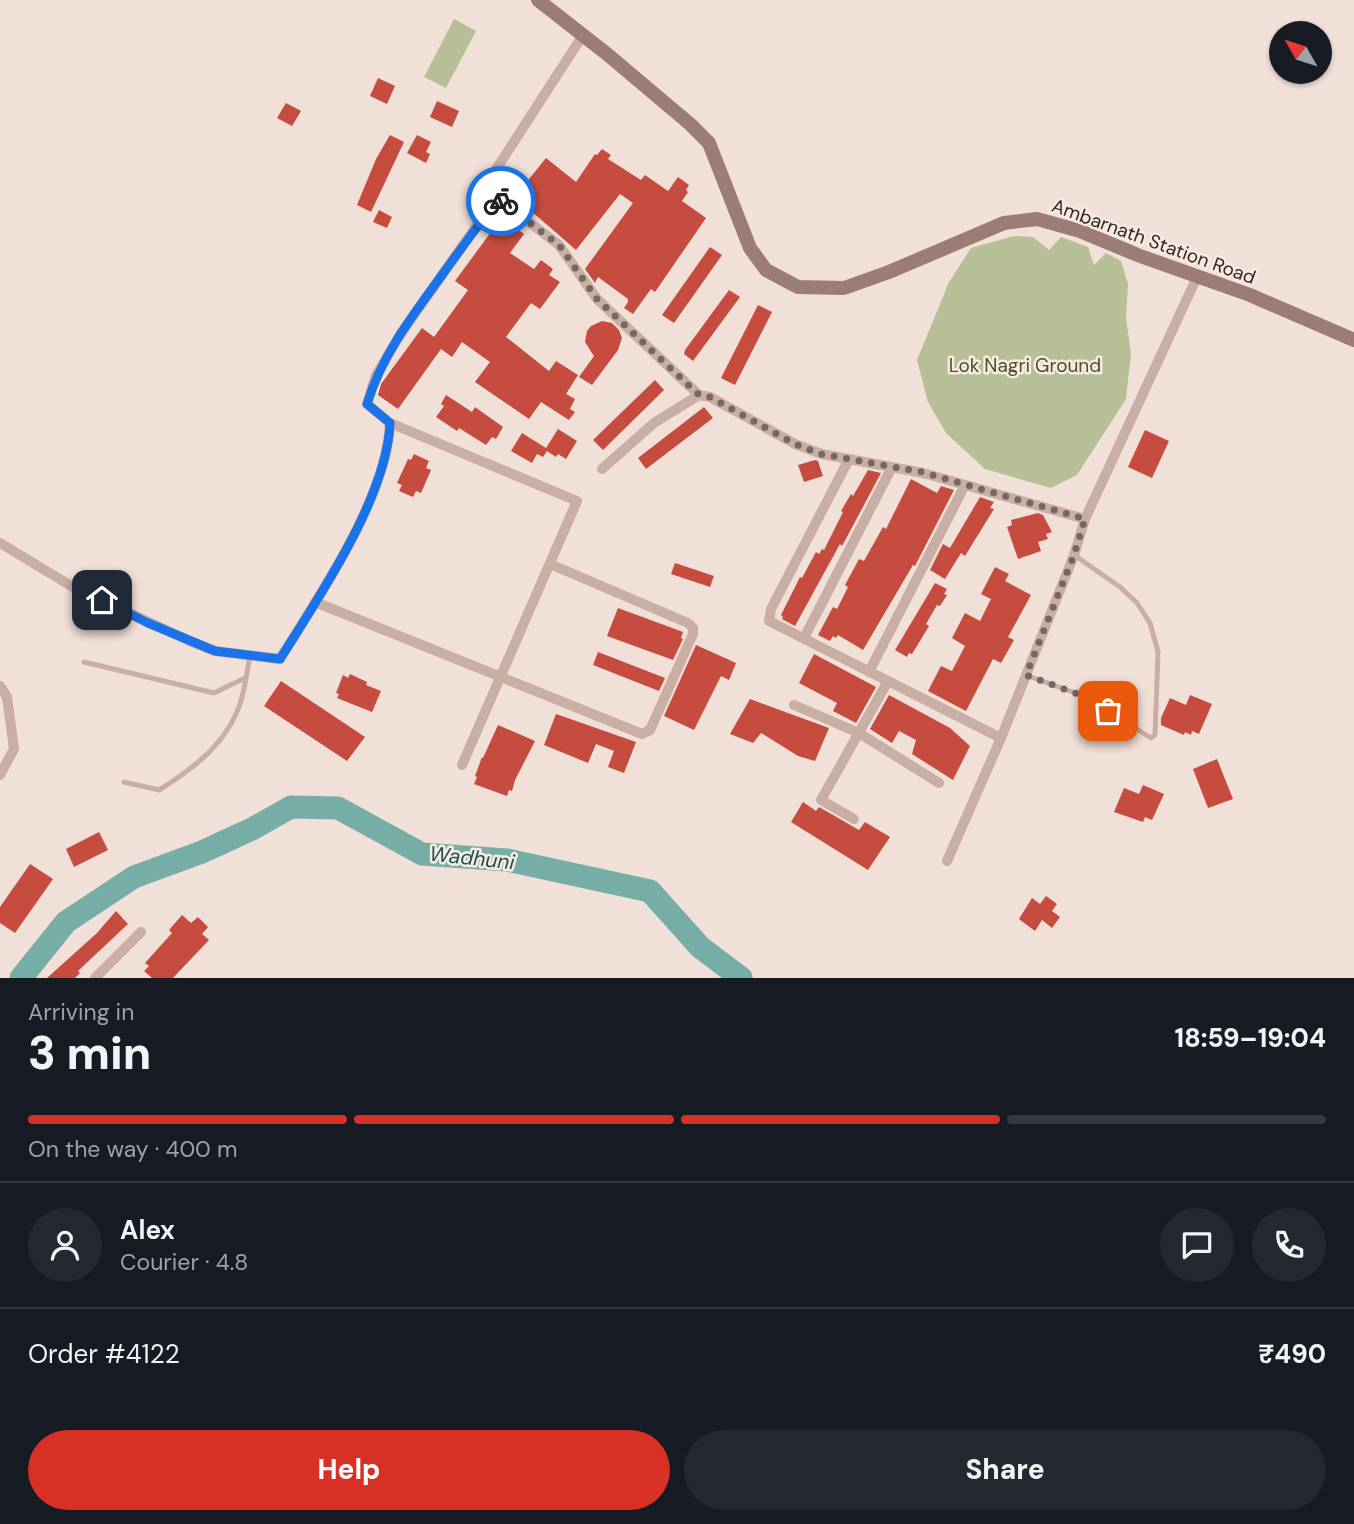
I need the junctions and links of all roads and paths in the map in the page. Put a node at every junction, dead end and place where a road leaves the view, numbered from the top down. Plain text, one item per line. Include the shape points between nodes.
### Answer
1 (538, 0) edge
2 (583, 35) junction
3 (499, 199) junction
4 (1197, 277) junction
5 (1354, 340) edge
6 (699, 395) junction
7 (390, 423) junction
8 (849, 459) junction
9 (892, 467) junction
10 (602, 469) dead end
11 (965, 485) junction
12 (1085, 519) junction
13 (0, 542) edge
14 (1074, 555) junction
15 (550, 564) junction
16 (315, 602) junction
17 (804, 638) junction
18 (250, 656) junction
19 (84, 662) dead end
20 (869, 672) junction
21 (1026, 675) junction
22 (500, 676) junction
23 (245, 678) junction
24 (888, 681) junction
25 (0, 686) edge
26 (794, 705) dead end
27 (859, 733) junction
28 (1001, 738) junction
29 (462, 765) dead end
30 (0, 775) edge
31 (124, 782) dead end
32 (939, 783) dead end
33 (854, 819) dead end
34 (947, 861) dead end
35 (141, 932) dead end
36 (95, 978) edge

1 - 2 main road, Ambarnath Station Road
2 - 3 street via 493,174
2 - 4 main road, Ambarnath Station Road via 709,142 750,248 766,270 798,287 844,288 1004,223 1037,219
3 - 6 street via 559,245 597,299
3 - 7 street via 422,303 376,375 367,404
4 - 5 main road, Ambarnath Station Road
4 - 12 street
6 - 8 street via 795,444
6 - 10 street via 654,423
7 - 15 street via 577,501
7 - 16 street via 382,473
8 - 9 street
8 - 17 street via 771,609 769,621
9 - 11 street
9 - 17 street
11 - 12 street
11 - 20 street
12 - 14 street
13 - 18 street via 73,587 148,623 215,651
14 - 21 street
14 - 21 lane via 1121,587 1150,623 1158,652 1155,735 1150,738 1086,697
15 - 22 street
15 - 22 street via 688,623 693,634 650,730 642,734
16 - 18 street via 280,659
16 - 22 street
17 - 20 street
18 - 23 lane
19 - 23 lane via 214,693
20 - 24 street
21 - 28 street
22 - 29 street
23 - 31 lane via 240,705 221,738 192,770 159,790
24 - 27 street
24 - 28 street
25 - 30 street via 7,697 14,749
26 - 27 street
27 - 32 street
27 - 33 street via 821,800
28 - 34 street
35 - 36 street

